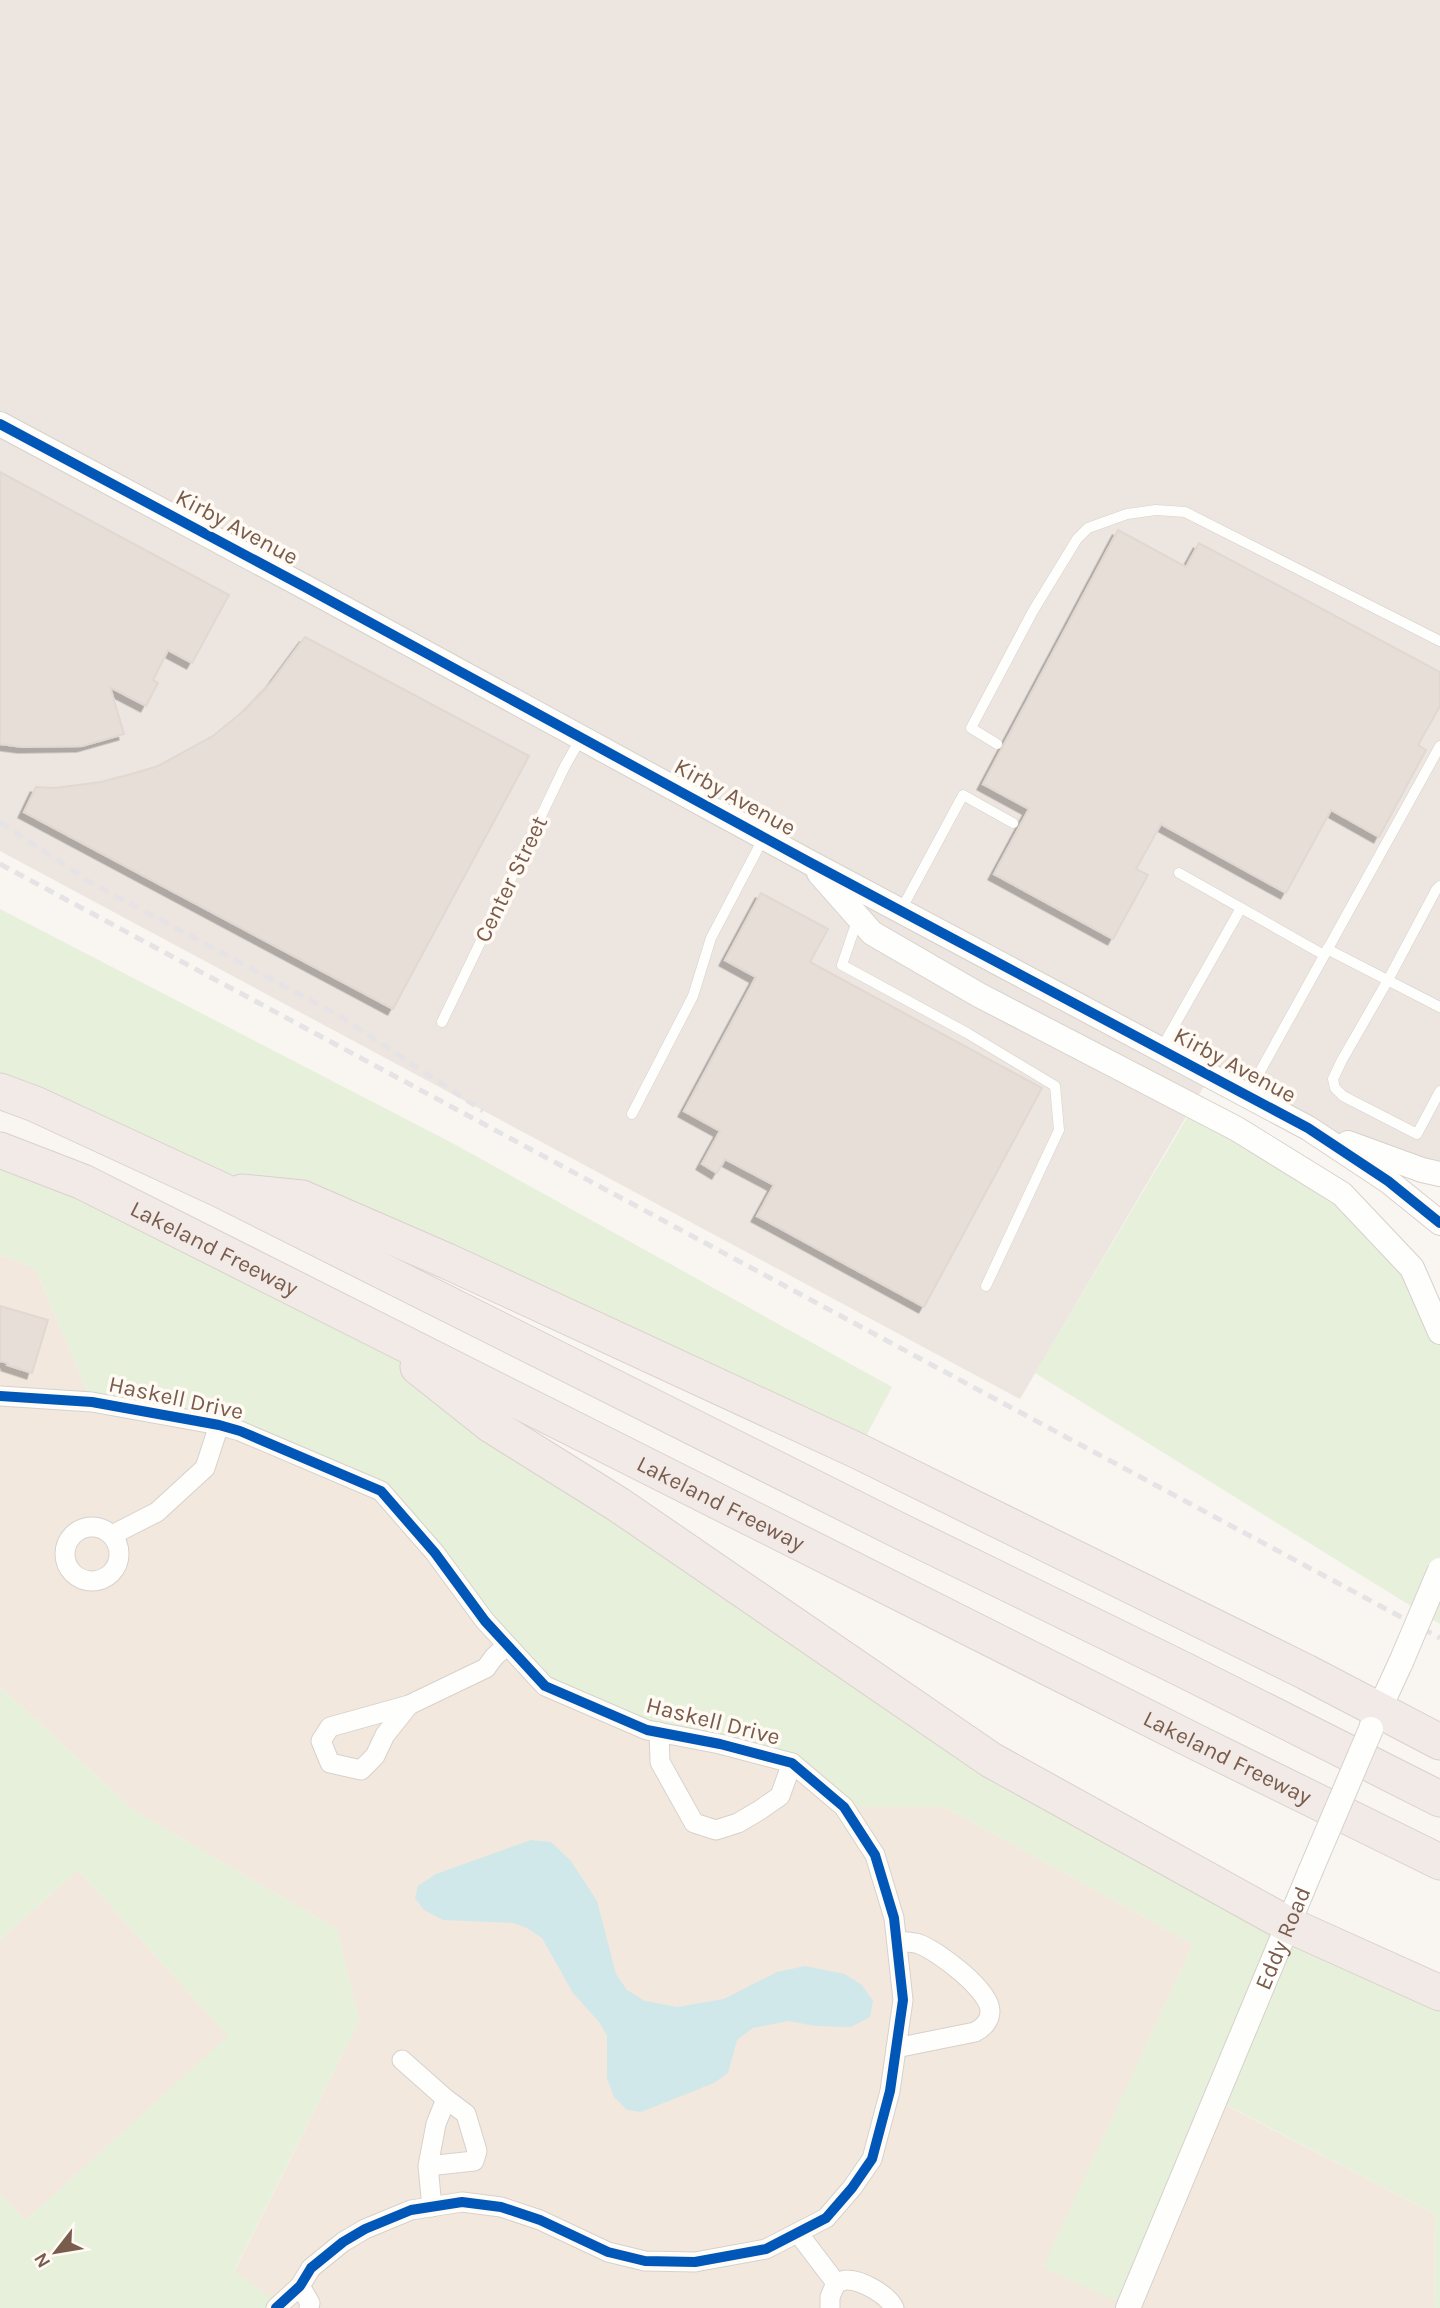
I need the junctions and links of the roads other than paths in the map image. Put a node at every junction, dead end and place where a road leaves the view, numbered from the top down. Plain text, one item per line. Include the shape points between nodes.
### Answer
1 (0, 424) edge
2 (1440, 640) edge
3 (581, 737) junction
4 (997, 744) dead end
5 (1440, 746) edge
6 (1013, 823) dead end
7 (764, 837) junction
8 (810, 862) junction
9 (1179, 873) dead end
10 (1440, 886) edge
11 (1241, 908) junction
12 (901, 911) junction
13 (858, 918) junction
14 (1326, 952) junction
15 (1388, 980) junction
16 (1440, 1007) edge
17 (442, 1022) dead end
18 (1161, 1049) junction
19 (0, 1091) edge
20 (1440, 1091) edge
21 (1247, 1096) junction
22 (632, 1114) dead end
23 (1308, 1128) junction
24 (0, 1150) edge
25 (1440, 1174) edge
26 (221, 1190) junction
27 (1440, 1223) edge
28 (986, 1286) dead end
29 (366, 1325) junction
30 (1440, 1332) edge
31 (0, 1396) edge
32 (219, 1425) junction
33 (112, 1535) dead end
34 (1440, 1570) edge
35 (507, 1645) junction
36 (409, 1705) dead end
37 (1375, 1719) junction
38 (659, 1732) junction
39 (1440, 1742) edge
40 (792, 1763) junction
41 (1440, 1799) edge
42 (1440, 1862) edge
43 (1289, 1925) junction
44 (897, 1941) junction
45 (1440, 1993) edge
46 (896, 2048) junction
47 (402, 2060) dead end
48 (446, 2099) junction
49 (428, 2166) junction
50 (432, 2207) junction
51 (798, 2233) junction
52 (836, 2283) junction
53 (300, 2286) junction
54 (276, 2308) edge
55 (309, 2308) edge
56 (830, 2308) edge
57 (894, 2308) edge
58 (1128, 2308) edge

1 - 3 street, Kirby Avenue
2 - 4 lane via 1185,512 1156,509 1127,514 1088,528 1077,539 1033,611 971,728
3 - 7 street, Kirby Avenue
3 - 17 lane, Center Street
5 - 14 lane
6 - 12 lane via 963,796
7 - 8 street, Kirby Avenue
7 - 22 lane via 711,938 693,996
8 - 12 street, Kirby Avenue
8 - 13 street
9 - 11 lane
10 - 15 lane
11 - 14 lane
11 - 18 lane
12 - 18 street, Kirby Avenue
13 - 28 lane via 842,965 1055,1086 1059,1130
13 - 30 street via 872,933 979,995 1237,1129 1342,1194 1412,1268
14 - 15 lane
14 - 21 lane
15 - 16 lane
15 - 20 lane via 1342,1060 1333,1079 1335,1088 1417,1134
18 - 21 street, Kirby Avenue
19 - 26 highway
21 - 23 street, Kirby Avenue
23 - 25 street
23 - 27 street, Kirby Avenue via 1388,1181
24 - 29 highway, Lakeland Freeway via 83,1182
26 - 37 highway via 302,1198 447,1261 858,1451
26 - 41 highway
29 - 42 highway, Lakeland Freeway
29 - 43 highway via 491,1425 619,1505 991,1760
31 - 32 street, Haskell Drive via 92,1402
32 - 33 street via 205,1468 157,1512
32 - 35 street, Haskell Drive via 381,1491
34 - 37 street, Eddy Road, bridge
35 - 36 street via 486,1668
35 - 38 street, Haskell Drive via 545,1686
37 - 39 highway
37 - 43 street, Eddy Road, bridge
38 - 40 street, Haskell Drive
38 - 40 street via 660,1762 694,1823 716,1830 738,1823 780,1796
40 - 44 street, Haskell Drive via 844,1807 875,1855
43 - 45 highway
43 - 58 street, Eddy Road
44 - 46 street, Haskell Drive via 903,2000
44 - 46 street via 918,1943 946,1959 985,1995 990,2011 984,2026 975,2032
46 - 51 street, Haskell Drive via 872,2159 826,2218
47 - 48 street
48 - 49 street
48 - 49 street via 466,2115 477,2151 474,2161
49 - 50 street
50 - 51 street, Haskell Drive via 462,2202 501,2207 608,2252 645,2261 707,2260 766,2249
50 - 53 street, Haskell Drive via 365,2228 311,2268
51 - 52 street
52 - 56 street
52 - 57 street via 848,2280 872,2288
53 - 54 street, Haskell Drive
53 - 55 street

